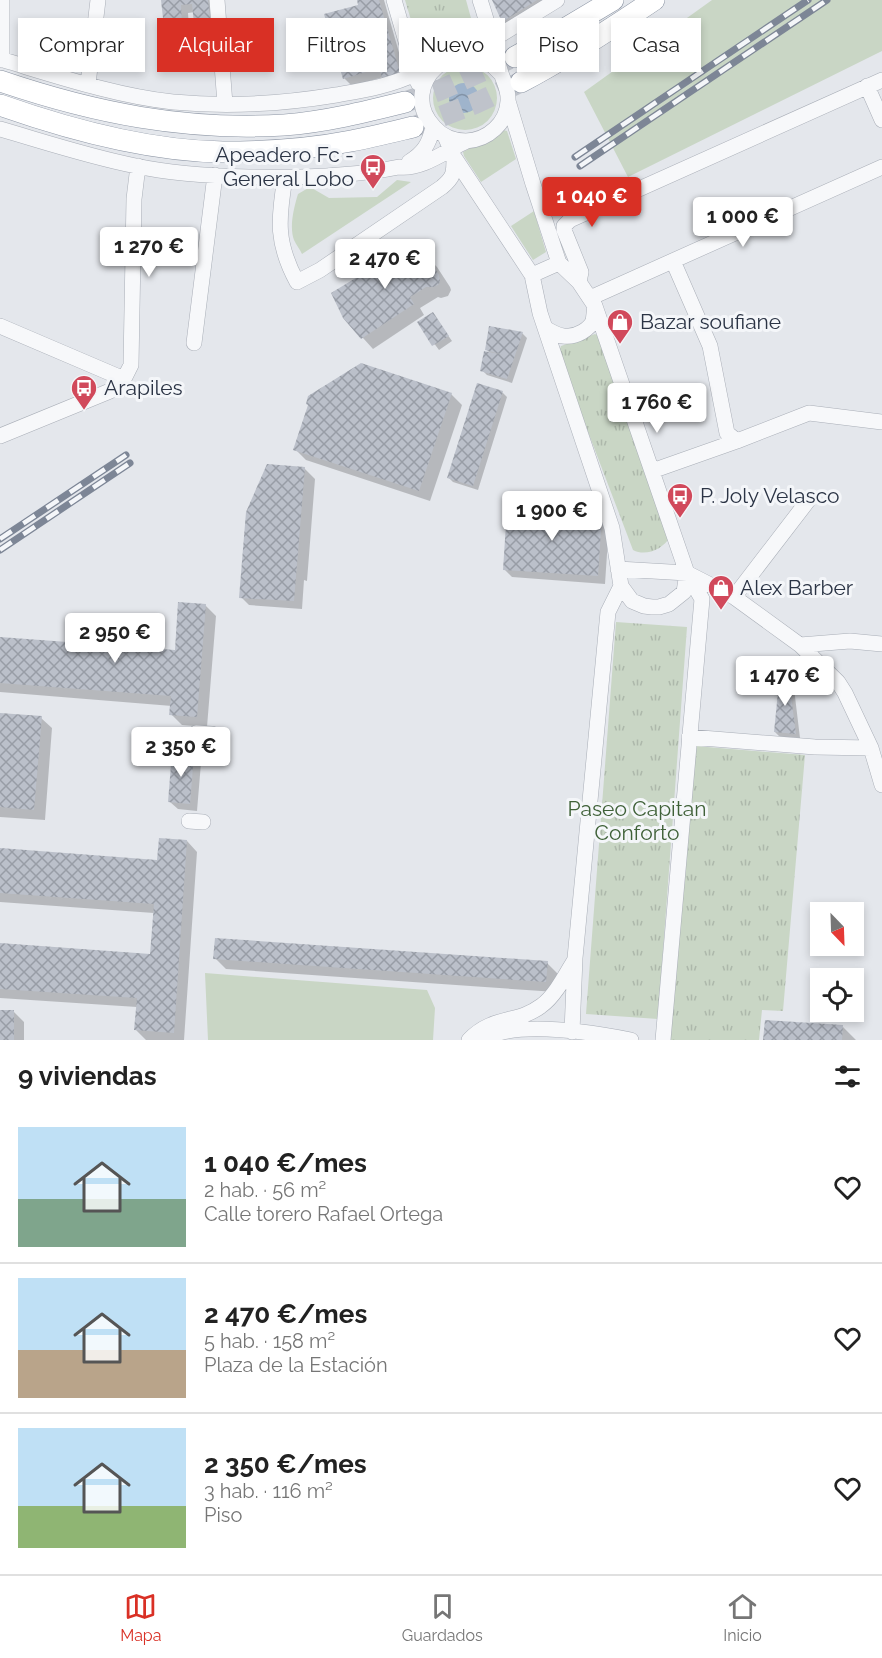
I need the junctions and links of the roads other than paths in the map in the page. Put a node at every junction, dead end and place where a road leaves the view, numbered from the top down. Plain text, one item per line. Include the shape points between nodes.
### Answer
1 (2, 0) edge
2 (98, 0) edge
3 (217, 0) edge
4 (394, 0) edge
5 (480, 0) edge
6 (557, 0) edge
7 (613, 0) edge
8 (654, 0) edge
9 (486, 18) edge
10 (505, 31) edge
11 (515, 57) tunnel mouth
12 (1, 60) edge
13 (415, 74) junction
14 (501, 74) joint
15 (882, 80) edge
16 (0, 81) edge
17 (521, 82) tunnel mouth
18 (88, 84) junction
19 (867, 86) junction
20 (414, 99) junction
21 (508, 101) junction
22 (225, 104) junction
23 (0, 105) edge
24 (882, 120) edge
25 (0, 129) edge
26 (439, 139) junction
27 (138, 166) junction
28 (399, 167) junction
29 (882, 167) edge
30 (215, 175) junction
31 (285, 177) junction
32 (673, 261) junction
33 (559, 263) junction
34 (532, 275) junction
35 (579, 282) junction
36 (593, 302) junction
37 (0, 326) edge
38 (545, 328) junction
39 (194, 343) dead end
40 (124, 379) junction
41 (882, 422) edge
42 (0, 436) edge
43 (732, 437) junction
44 (652, 471) junction
45 (810, 498) dead end
46 (618, 569) junction
47 (687, 573) junction
48 (621, 586) junction
49 (734, 597) junction
50 (877, 644) edge
51 (800, 645) junction
52 (196, 733) dead end
53 (212, 734) dead end
54 (689, 737) junction
55 (872, 748) junction
56 (882, 782) edge
57 (575, 958) junction
58 (572, 1032) junction
59 (470, 1040) edge
60 (483, 1040) edge
61 (631, 1040) edge
62 (663, 1040) edge

1 - 12 street
2 - 18 street
3 - 22 street
4 - 13 street
5 - 9 street
6 - 10 street
7 - 11 highway
8 - 17 highway
12 - 18 street
13 - 20 street
13 - 22 street via 382,87 315,99
14 - 20 street via 478,57 449,58 434,69
14 - 21 street
15 - 19 street
16 - 20 highway via 111,113 223,127 318,121
18 - 22 street via 163,100
19 - 24 street
19 - 35 street via 570,220 564,225 581,272
20 - 26 street
21 - 26 street via 497,127 481,138
21 - 33 street
23 - 26 highway via 131,141 222,152
25 - 27 street
26 - 28 street via 430,138 423,153
26 - 28 street via 426,162
26 - 31 street via 454,168 452,179 297,282 280,232
26 - 34 street
27 - 30 street
27 - 40 street via 131,365
28 - 31 street via 333,176
29 - 32 street
30 - 31 street
30 - 39 street
32 - 36 street
32 - 43 street via 711,346
33 - 34 street
33 - 35 street
34 - 38 street
35 - 36 street
36 - 38 street via 593,322 578,334 557,335
36 - 44 street
37 - 40 street
38 - 46 street via 612,528
40 - 42 street via 111,391
41 - 43 street via 809,413
43 - 44 street
44 - 47 street
45 - 49 street
46 - 47 street
46 - 48 street
47 - 48 street via 684,592 659,607 632,601
47 - 49 street
47 - 54 street via 702,599
48 - 57 street via 608,612
49 - 51 street
50 - 51 street via 850,641
51 - 55 street via 838,682
52 - 53 street
54 - 55 street
54 - 62 street
55 - 56 street
57 - 58 street
57 - 59 street via 556,990 540,1006 486,1026
58 - 60 street via 519,1030
58 - 61 street

